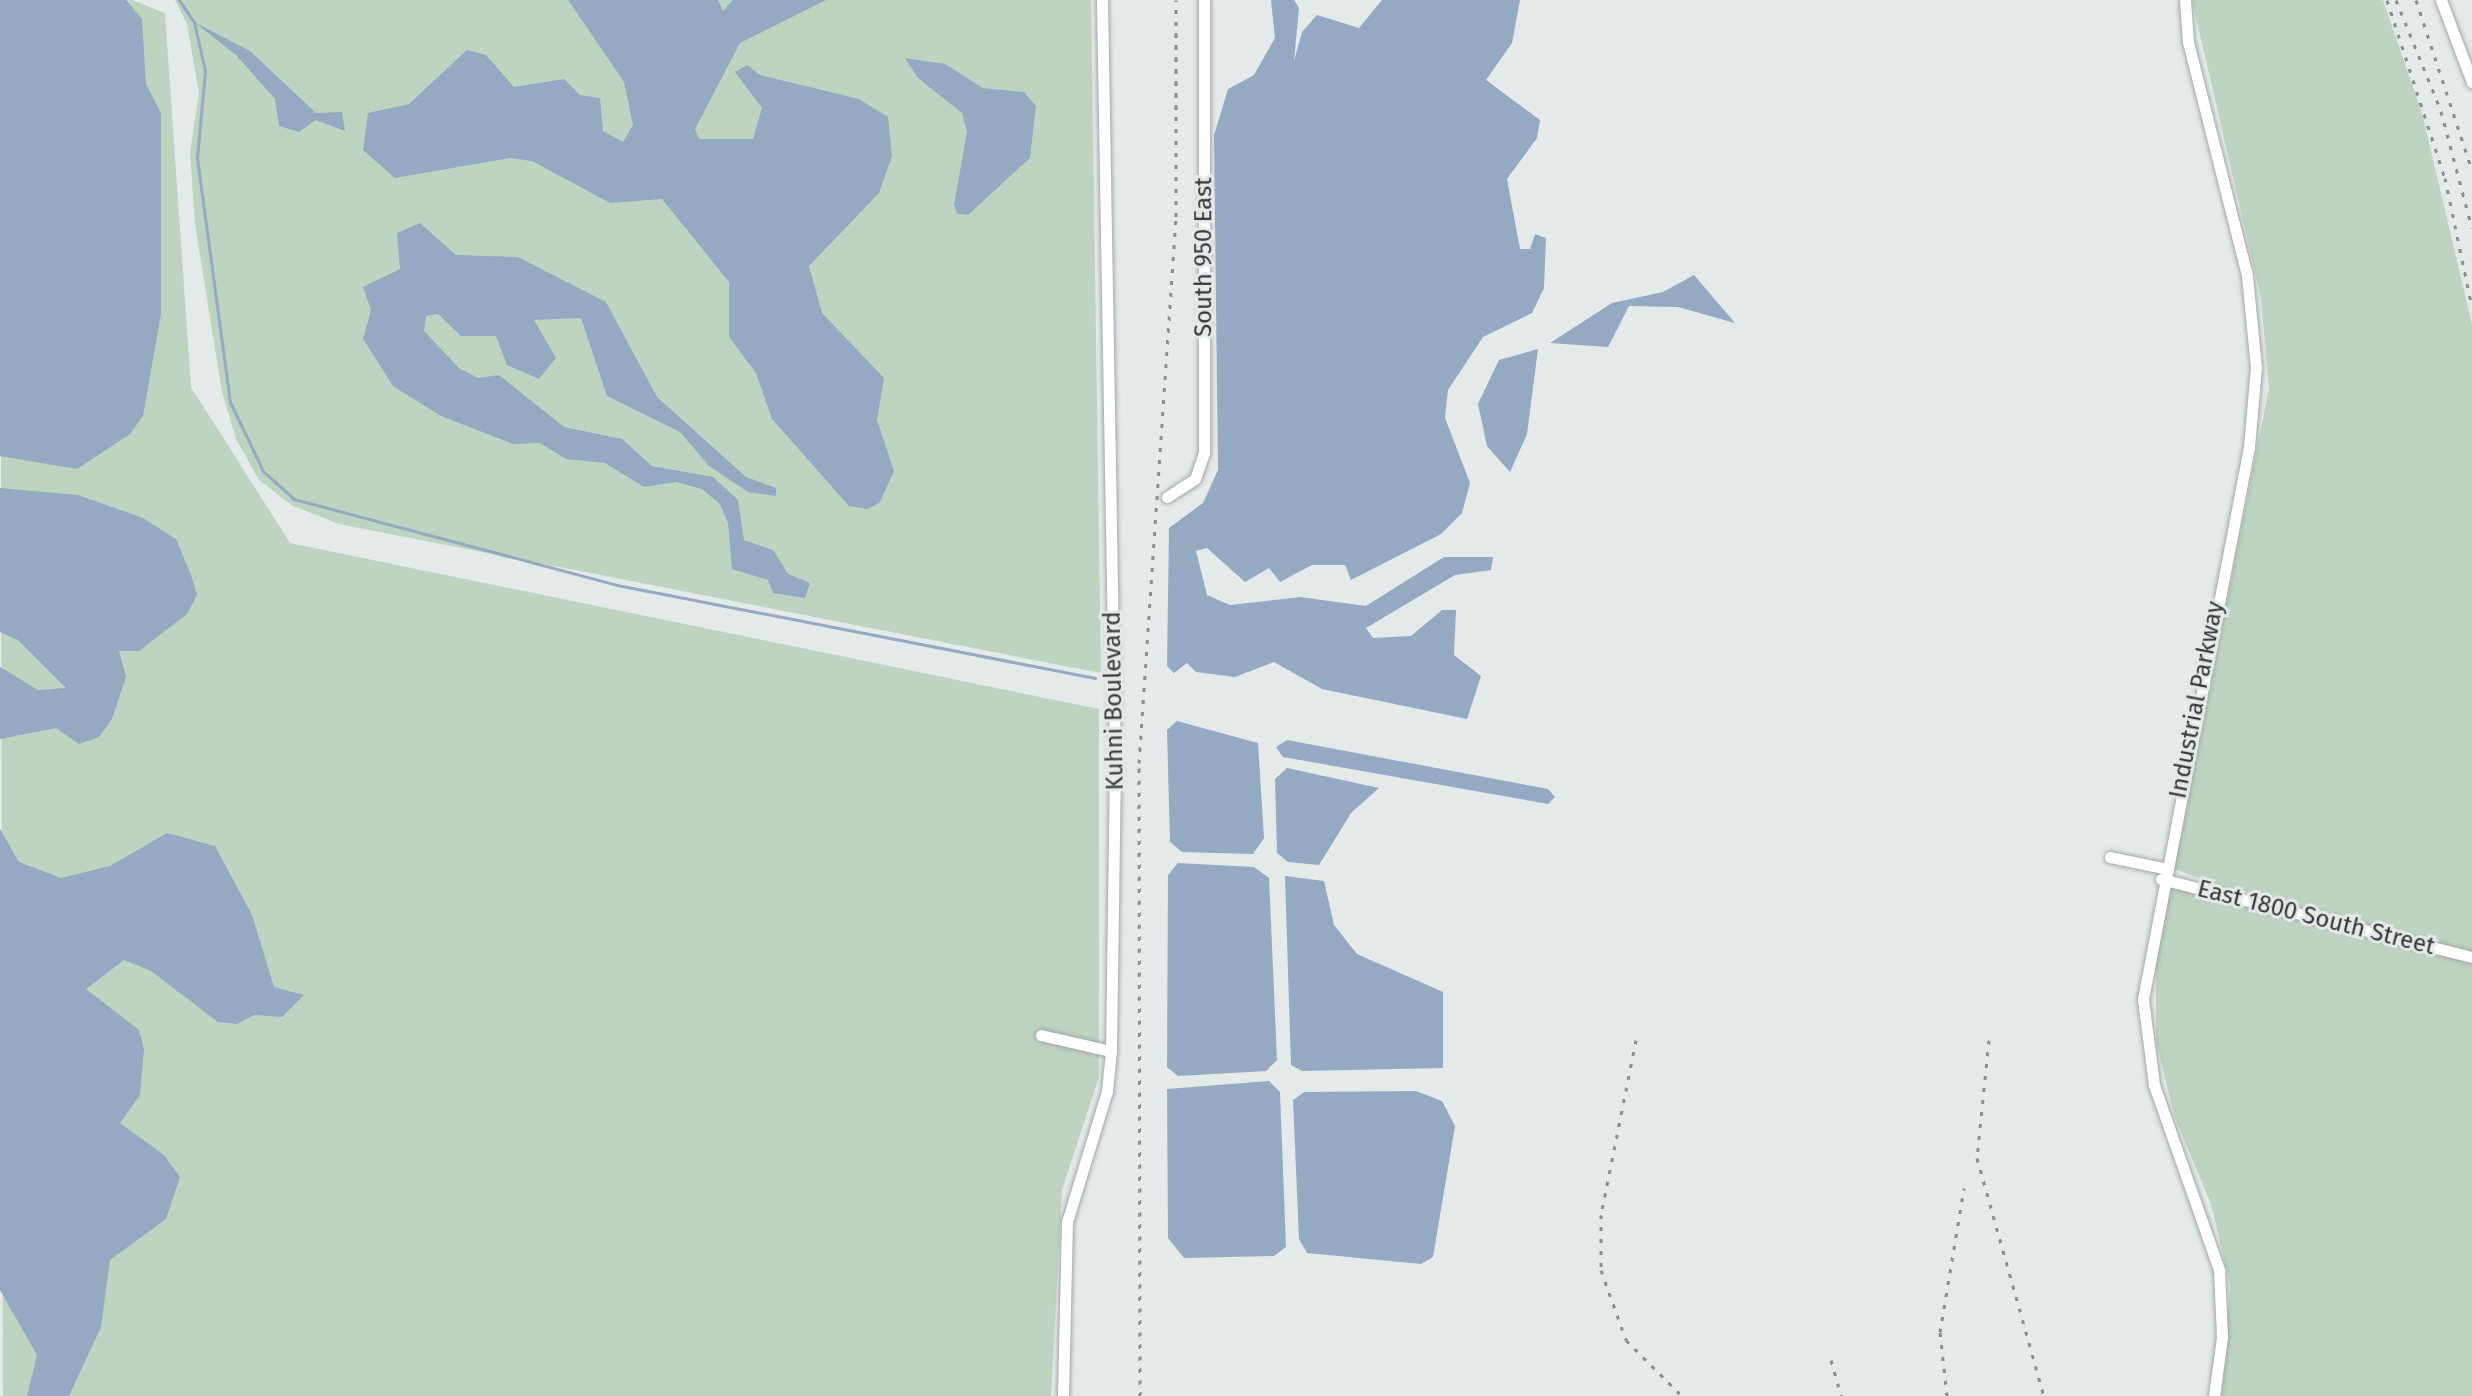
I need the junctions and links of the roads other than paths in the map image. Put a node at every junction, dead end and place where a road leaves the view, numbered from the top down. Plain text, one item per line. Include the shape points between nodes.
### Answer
1 (1102, 0) edge
2 (1204, 0) edge
3 (2185, 0) edge
4 (2441, 0) edge
5 (2472, 82) edge
6 (1167, 497) dead end
7 (2110, 857) dead end
8 (2162, 874) junction
9 (2472, 957) edge
10 (1041, 1035) dead end
11 (1111, 1051) junction
12 (1063, 1396) edge
13 (2214, 1396) edge

1 - 11 street, Kuhni Boulevard via 1115,760
2 - 6 street, South 950 East via 1204,453 1191,484
3 - 8 street, Industrial Parkway via 2188,42 2247,276 2256,367 2249,447
4 - 5 street
7 - 8 street, East 1800 South Street
8 - 9 street, East 1800 South Street
8 - 13 street, Industrial Parkway via 2146,956 2145,1035 2159,1101 2216,1254 2223,1315
10 - 11 street
11 - 12 street, Kuhni Boulevard via 1107,1091 1067,1222

